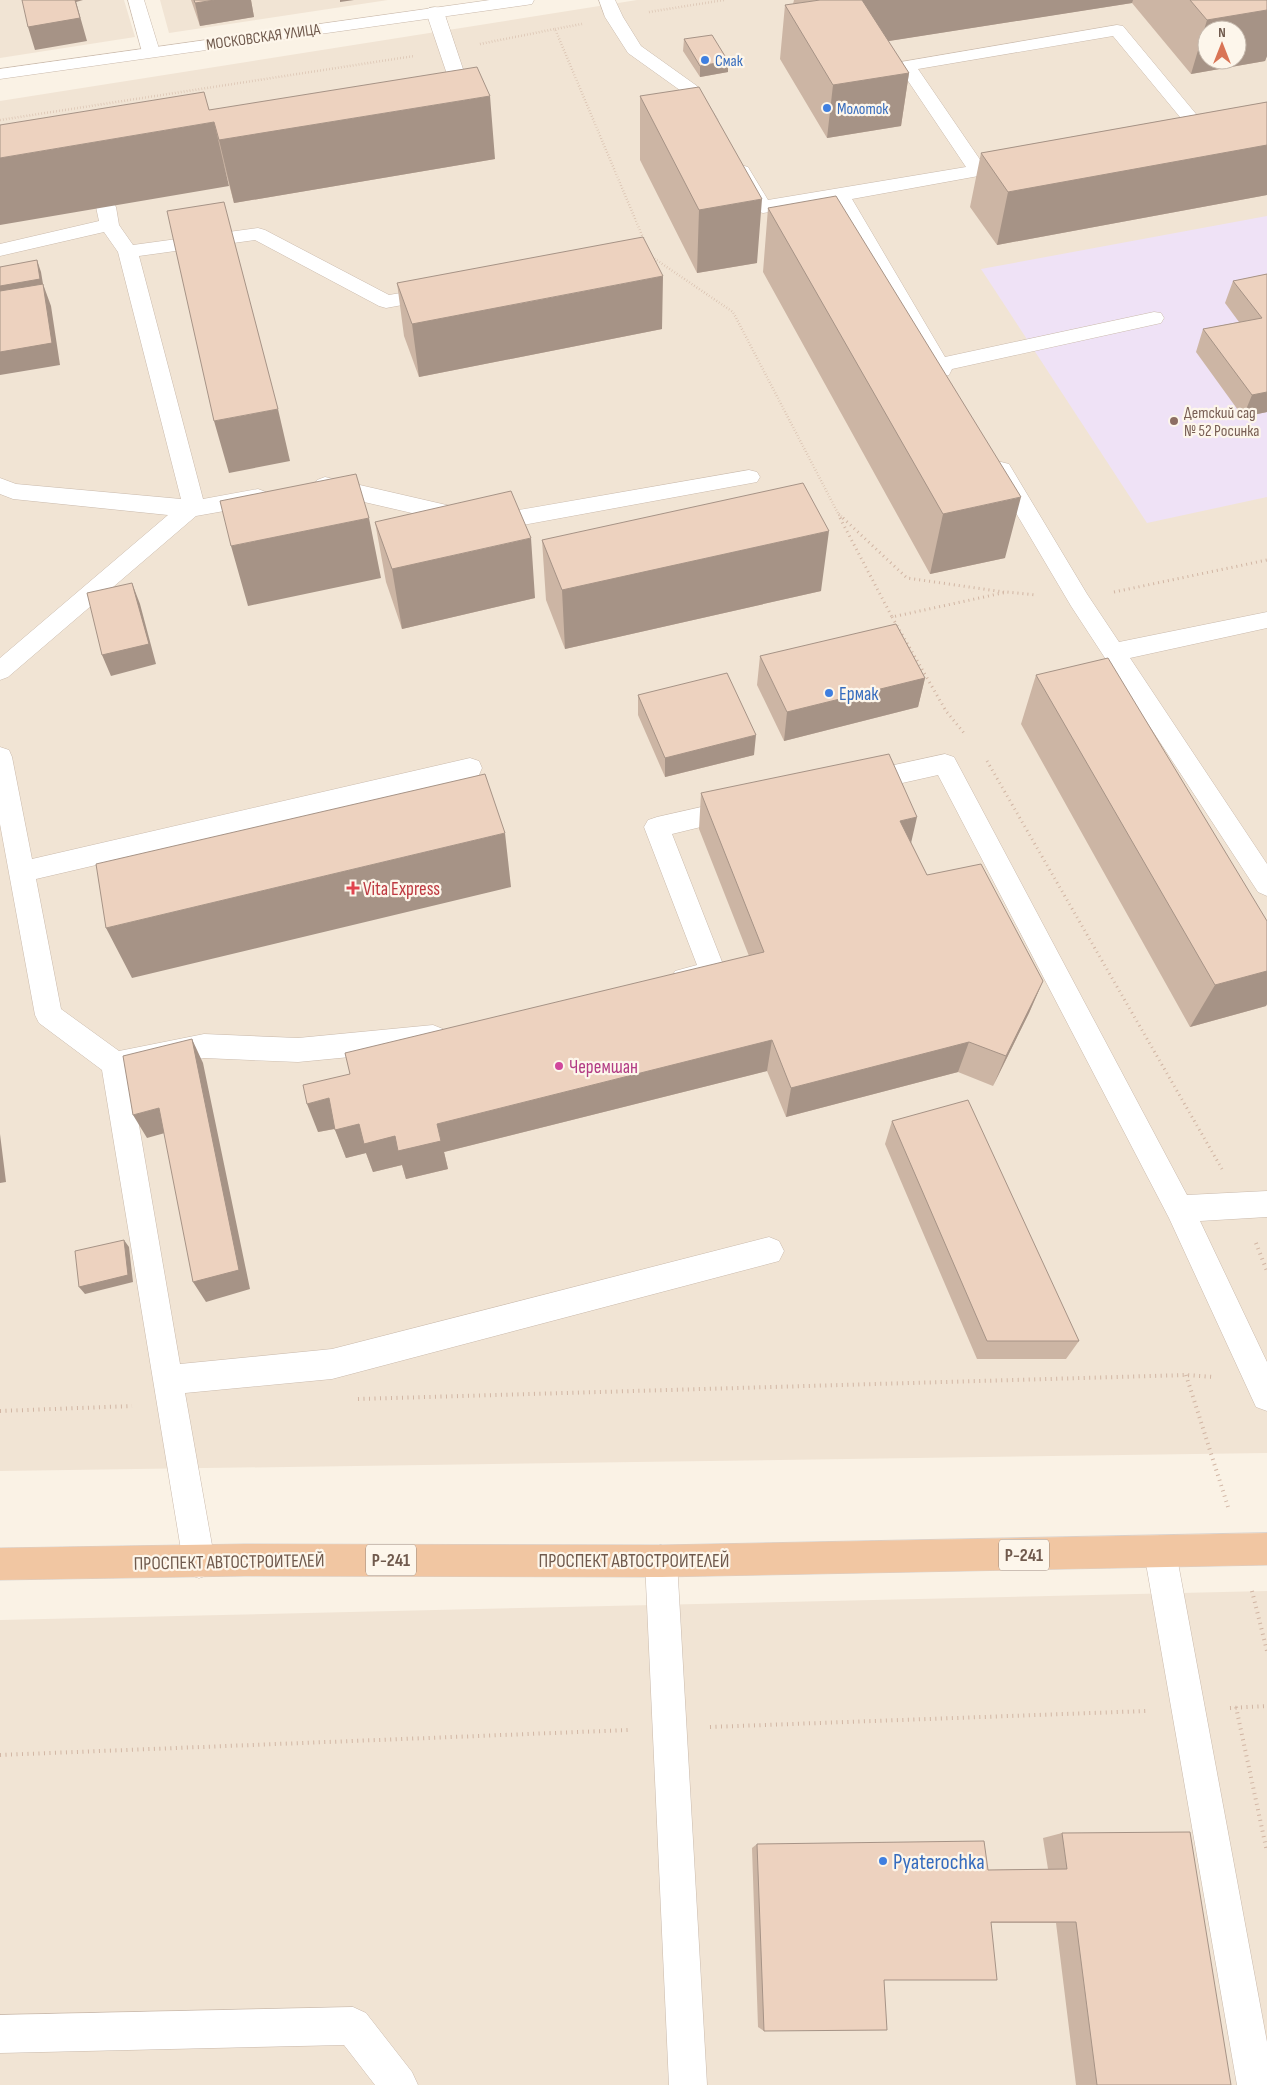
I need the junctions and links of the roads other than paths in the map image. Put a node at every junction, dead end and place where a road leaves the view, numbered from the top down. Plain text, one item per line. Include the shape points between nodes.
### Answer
1 (136, 0) edge
2 (526, 0) edge
3 (607, 0) edge
4 (435, 12) junction
5 (151, 52) junction
6 (0, 74) edge
7 (422, 93) edge
8 (1219, 126) edge
9 (1200, 130) junction
10 (1181, 133) edge
11 (1016, 163) edge
12 (978, 170) junction
13 (840, 195) junction
14 (0, 250) edge
15 (128, 252) junction
16 (454, 290) edge
17 (1154, 318) dead end
18 (939, 365) junction
19 (954, 390) edge
20 (989, 449) edge
21 (749, 477) dead end
22 (0, 486) edge
23 (306, 488) edge
24 (276, 493) edge
25 (189, 509) junction
26 (1267, 620) edge
27 (1115, 652) junction
28 (0, 671) edge
29 (0, 757) edge
30 (470, 768) dead end
31 (840, 787) edge
32 (763, 804) edge
33 (22, 872) junction
34 (1267, 885) edge
35 (657, 987) edge
36 (457, 1035) edge
37 (115, 1064) junction
38 (1254, 1204) edge
39 (1179, 1209) junction
40 (770, 1251) dead end
41 (1264, 1388) edge
42 (169, 1392) junction
43 (1267, 1549) edge
44 (1160, 1552) junction
45 (661, 1561) junction
46 (199, 1562) junction
47 (0, 1564) edge
48 (1256, 2019) edge
49 (0, 2034) edge
50 (399, 2085) edge
51 (688, 2085) edge
52 (1256, 2085) edge

1 - 5 street
2 - 4 street, МОСКОВСКАЯ УЛИЦА
3 - 13 street via 634,49 691,90 763,207
4 - 5 street, МОСКОВСКАЯ УЛИЦА
4 - 7 street via 460,87
5 - 6 street, МОСКОВСКАЯ УЛИЦА
8 - 9 street
9 - 10 street
9 - 12 street via 1117,30 907,66
11 - 12 street
12 - 13 street
13 - 18 street
14 - 15 street via 107,216
15 - 16 street via 258,234 386,302
15 - 25 street via 192,499
17 - 18 street
18 - 19 street
20 - 27 street via 1079,600
21 - 23 street via 490,523 325,485
22 - 25 street via 13,491
24 - 25 street
25 - 28 street
26 - 27 street
27 - 34 street
29 - 33 street
30 - 33 street
31 - 39 street via 945,764
32 - 35 street via 657,827 713,972
33 - 37 street via 49,1014
36 - 37 street via 298,1050 204,1046
37 - 42 street
38 - 39 street
39 - 41 street
40 - 42 street via 332,1364
42 - 46 street
43 - 44 highway, ПРОСПЕКТ АВТОСТРОИТЕЛЕЙ / Р-241
44 - 45 highway, ПРОСПЕКТ АВТОСТРОИТЕЛЕЙ / Р-241
44 - 48 street
45 - 46 highway, ПРОСПЕКТ АВТОСТРОИТЕЛЕЙ / Р-241
45 - 51 street
46 - 47 highway, ПРОСПЕКТ АВТОСТРОИТЕЛЕЙ / Р-241
48 - 52 street
49 - 50 street via 354,2026

